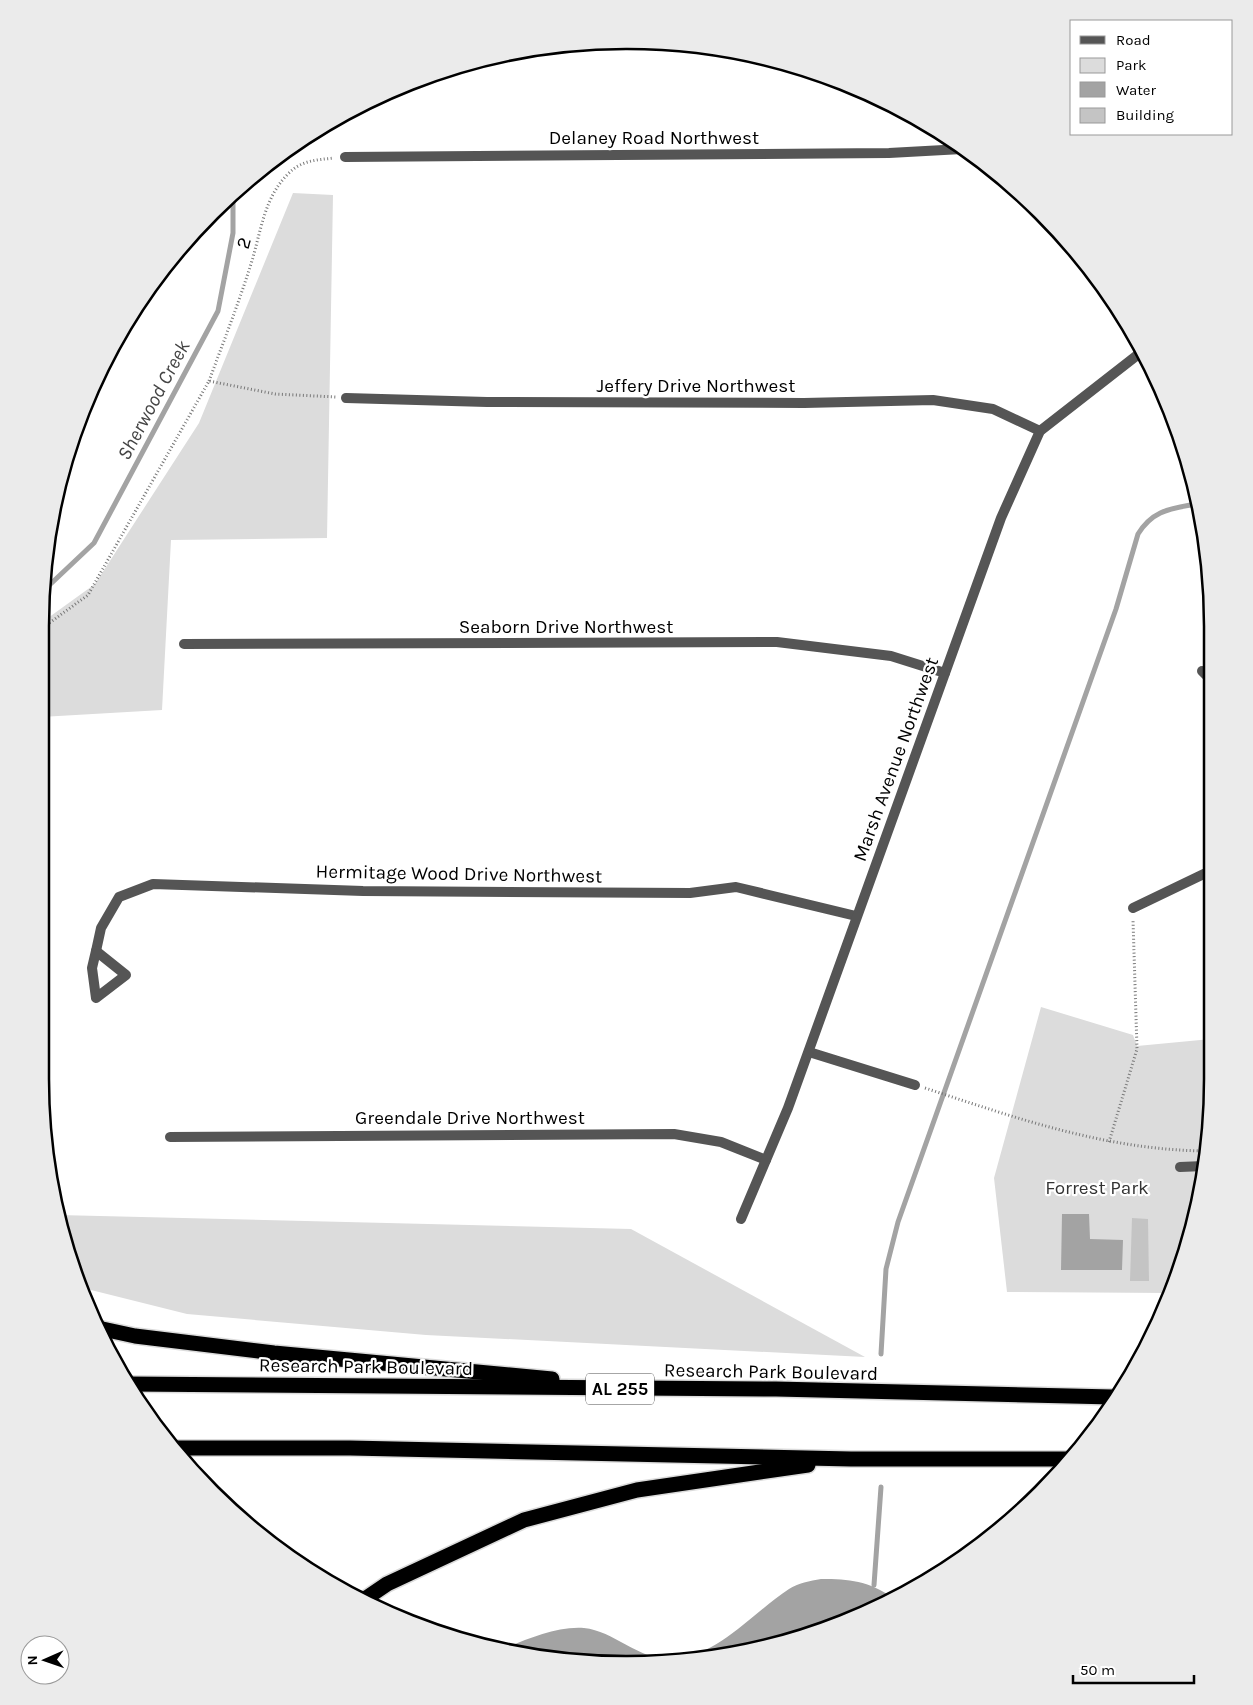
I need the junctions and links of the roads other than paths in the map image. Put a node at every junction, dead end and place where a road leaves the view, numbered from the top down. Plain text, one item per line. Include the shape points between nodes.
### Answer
1 (952, 150) edge
2 (345, 157) road end
3 (1137, 356) edge
4 (346, 398) road end
5 (1040, 431) junction
6 (184, 644) dead end
7 (944, 673) junction
8 (1204, 875) edge
9 (1133, 908) road end
10 (856, 916) junction
11 (96, 951) dead end
12 (809, 1052) junction
13 (915, 1085) dead end
14 (170, 1137) dead end
15 (766, 1160) junction
16 (1197, 1166) edge
17 (1180, 1167) dead end
18 (741, 1219) dead end
19 (106, 1330) edge
20 (137, 1384) edge
21 (656, 1389) junction
22 (1108, 1397) edge
23 (183, 1448) edge
24 (851, 1458) junction
25 (1061, 1459) edge
26 (369, 1596) edge

1 - 2 street, Delaney Road Northwest via 890,153
3 - 5 street, Marsh Avenue Northwest
4 - 5 street, Jeffery Drive Northwest via 507,402 933,400 993,409
5 - 7 street, Marsh Avenue Northwest via 1001,518
6 - 7 street, Seaborn Drive Northwest via 777,642 891,656
7 - 10 street, Marsh Avenue Northwest
8 - 9 street
10 - 11 street, Hermitage Wood Drive Northwest via 736,887 690,893 363,891 153,884 119,897 101,928
10 - 12 street, Marsh Avenue Northwest
12 - 13 street
12 - 15 street, Marsh Avenue Northwest
14 - 15 street, Greendale Drive Northwest via 674,1134 721,1142
15 - 18 street, Marsh Avenue Northwest
16 - 17 street
19 - 21 highway via 274,1353
20 - 21 highway, Research Park Boulevard / AL 255
21 - 22 highway, Research Park Boulevard / AL 255
23 - 24 highway via 350,1448
24 - 25 highway
24 - 26 highway via 637,1490 524,1520 387,1584

